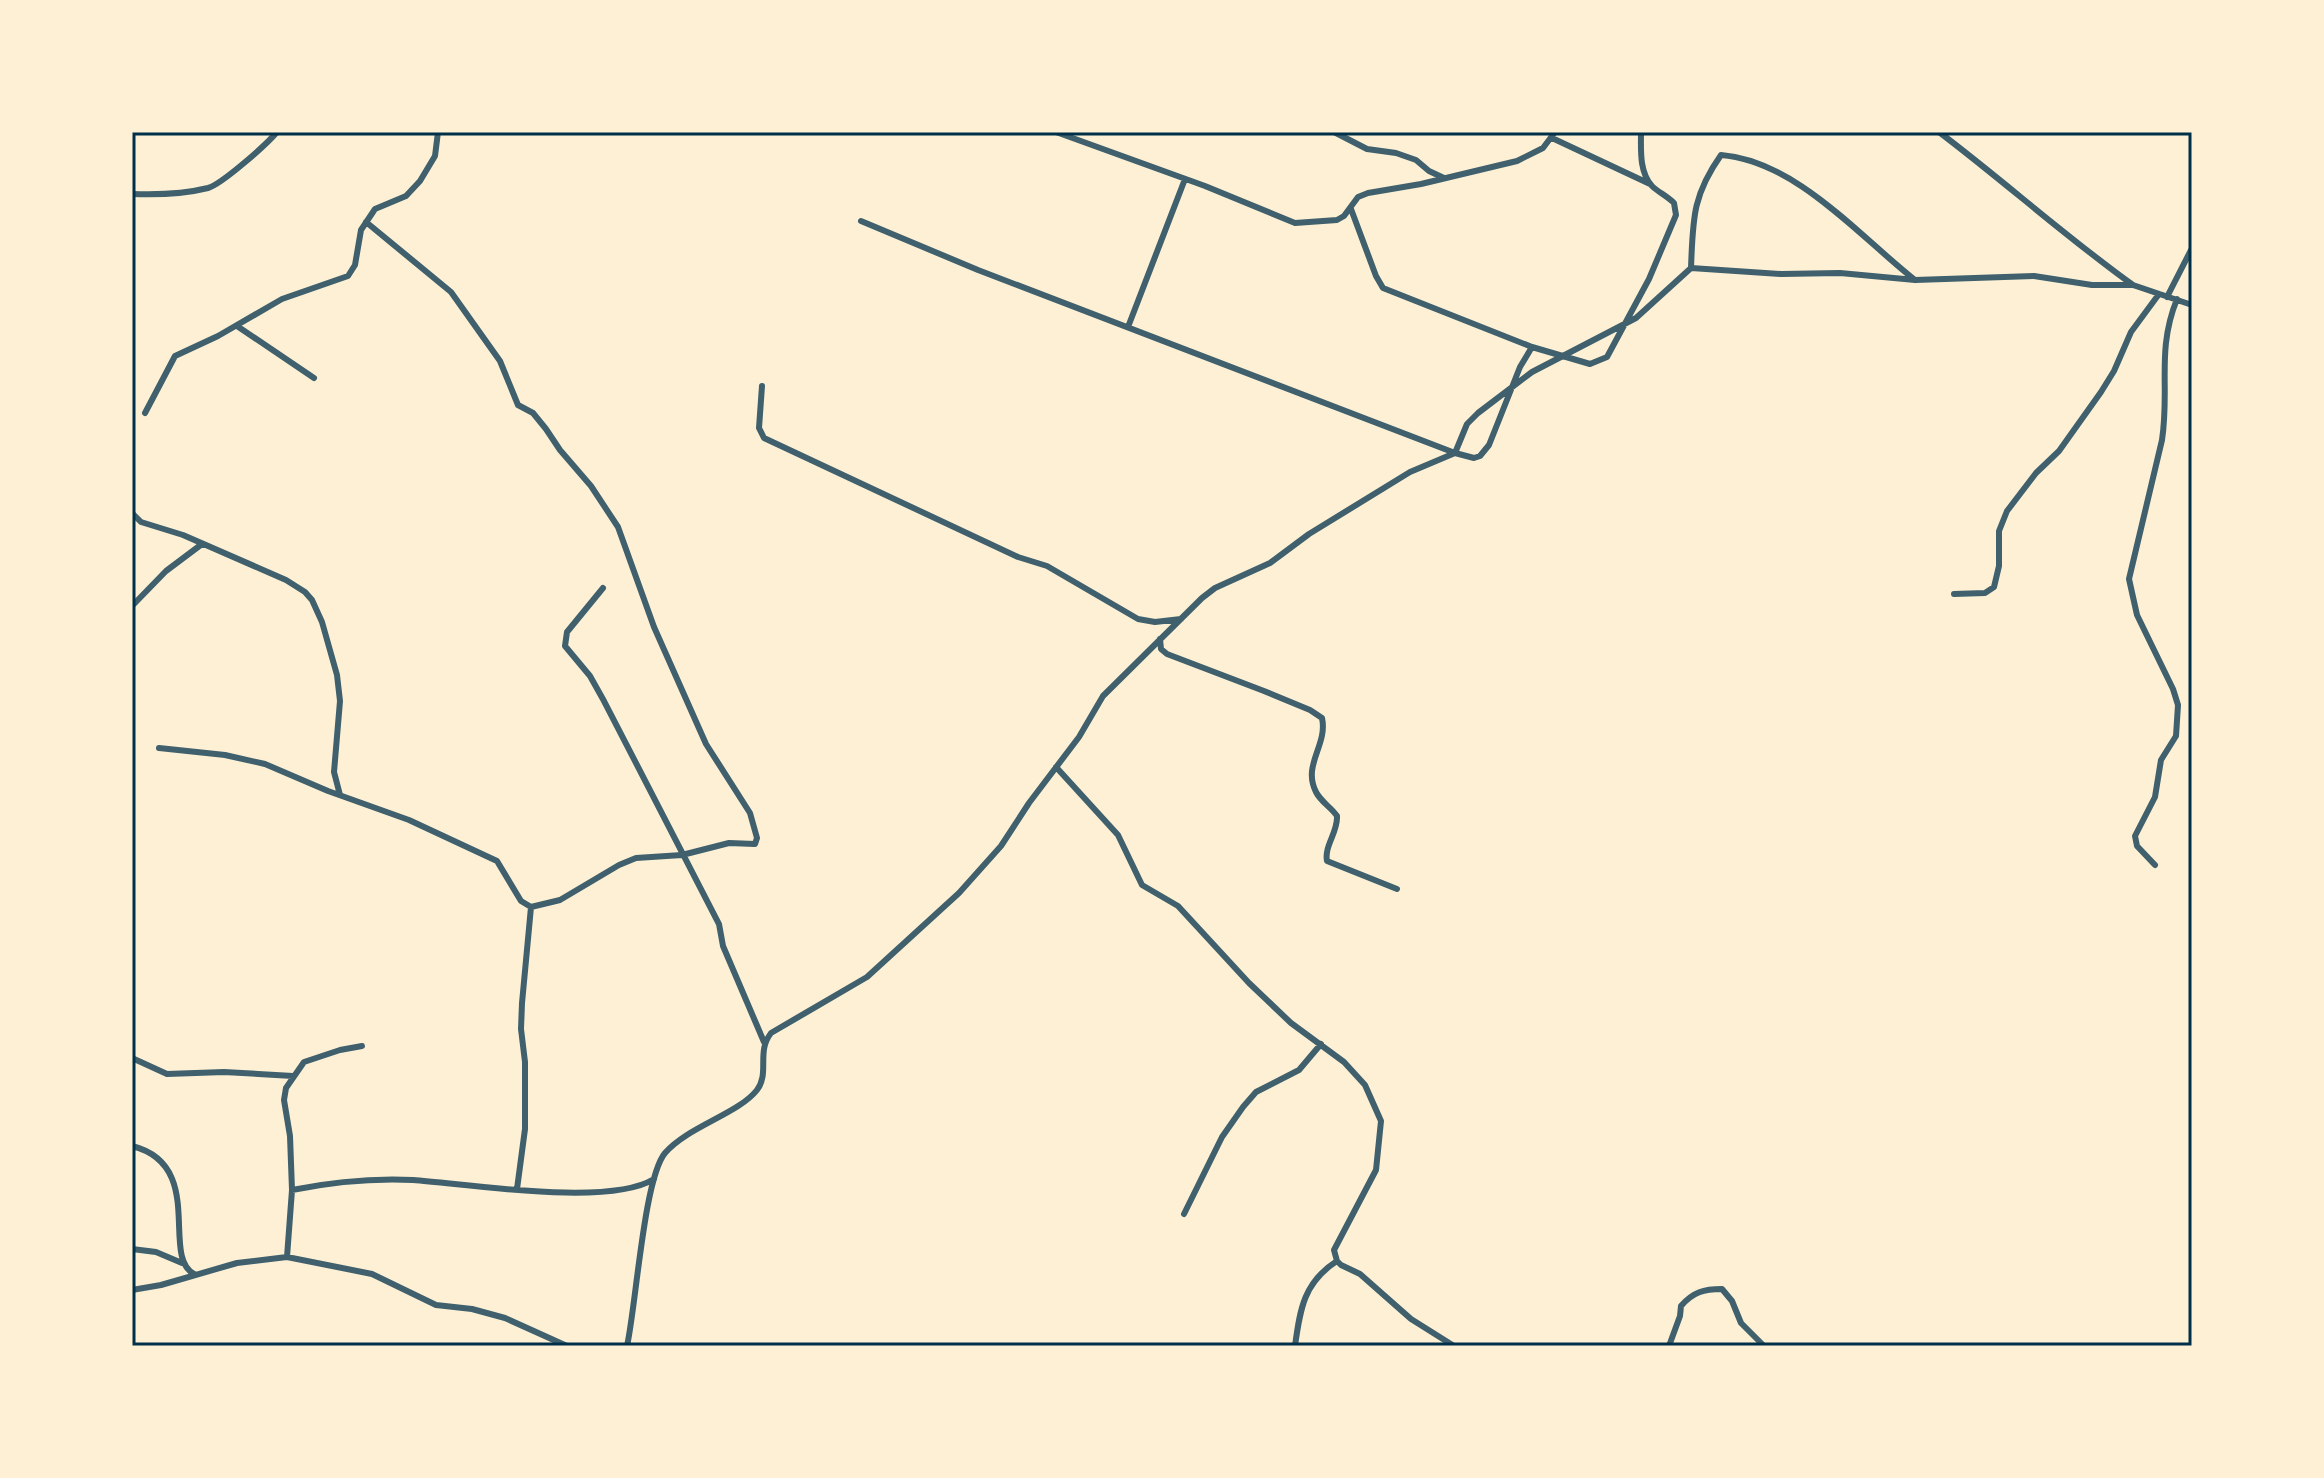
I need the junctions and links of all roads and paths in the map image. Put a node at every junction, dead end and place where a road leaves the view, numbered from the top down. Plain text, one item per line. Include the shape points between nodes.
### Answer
1 (277, 132) edge
2 (438, 132) edge
3 (1056, 132) edge
4 (1334, 132) edge
5 (1641, 132) edge
6 (1939, 132) edge
7 (1554, 135) edge
8 (1185, 179) junction
9 (1447, 179) junction
10 (1650, 184) junction
11 (132, 194) edge
12 (1351, 209) junction
13 (861, 221) dead end
14 (366, 222) junction
15 (2192, 248) edge
16 (1691, 268) junction
17 (1915, 280) junction
18 (2133, 285) junction
19 (2159, 294) junction
20 (2167, 297) junction
21 (2177, 299) junction
22 (2192, 305) edge
23 (1626, 321) junction
24 (237, 326) junction
25 (1128, 327) junction
26 (1532, 347) junction
27 (1564, 355) junction
28 (314, 378) dead end
29 (762, 386) dead end
30 (1512, 387) junction
31 (145, 413) dead end
32 (1455, 453) junction
33 (132, 513) edge
34 (202, 544) junction
35 (603, 588) dead end
36 (1954, 594) dead end
37 (132, 606) edge
38 (1181, 619) junction
39 (1160, 639) junction
40 (159, 748) dead end
41 (1056, 767) junction
42 (340, 795) junction
43 (682, 855) junction
44 (2155, 865) dead end
45 (1397, 889) dead end
46 (531, 907) junction
47 (764, 1042) junction
48 (1321, 1044) junction
49 (362, 1046) dead end
50 (132, 1058) edge
51 (293, 1076) junction
52 (132, 1146) edge
53 (654, 1179) junction
54 (517, 1189) junction
55 (292, 1190) junction
56 (1184, 1214) dead end
57 (132, 1249) edge
58 (287, 1257) junction
59 (1337, 1261) junction
60 (183, 1263) junction
61 (194, 1274) junction
62 (132, 1290) edge
63 (567, 1346) edge
64 (627, 1346) edge
65 (1295, 1346) edge
66 (1454, 1346) edge
67 (1669, 1346) edge
68 (1764, 1346) edge

1 - 11 street via 212,187
2 - 14 street via 435,156 420,181 406,196 375,209
3 - 8 street
4 - 9 street via 1367,149 1416,160
5 - 10 street
6 - 18 street
7 - 9 street via 1543,148 1517,161
7 - 10 street
8 - 12 street via 1295,223 1337,220
8 - 25 street
9 - 12 street via 1362,194
10 - 23 street via 1674,203 1676,215
12 - 26 street via 1383,288
13 - 25 street
14 - 24 street via 348,276 282,299
14 - 43 street via 451,292 500,361 518,405 533,413 618,527 654,627 706,744 756,829 755,844 729,843
15 - 20 street
16 - 17 street
16 - 17 street via 1697,196 1721,155 1773,171 1802,188
16 - 23 street
17 - 18 street via 2034,276
18 - 19 street
19 - 20 street
19 - 36 street via 2131,332 2101,392 2007,511 1999,531 1994,587 1985,593
20 - 21 street
21 - 22 street
21 - 44 street via 2164,338 2166,418 2129,579 2137,615 2178,705 2176,736 2161,760 2155,797 2135,836 2137,846
23 - 27 street
23 - 27 street via 1601,360 1590,364
24 - 28 street
24 - 31 street via 175,356
25 - 32 street
26 - 27 street
26 - 30 street
27 - 30 street
29 - 38 street via 759,428 764,438 1047,566 1138,619
30 - 32 street via 1467,424
30 - 32 street via 1485,452 1474,458
32 - 38 street via 1410,472 1270,563 1215,588
33 - 34 street via 141,522
34 - 37 street
34 - 42 street via 286,580 317,608 337,675 334,772
35 - 43 street via 567,632 565,646 604,701
38 - 39 street
39 - 41 street via 1103,696
39 - 45 street via 1167,654 1322,718 1311,777 1317,794 1337,816 1327,861
40 - 42 street via 265,764
41 - 47 street via 1001,846 959,893 867,977 785,1023
41 - 48 street via 1118,835 1142,885 1178,906 1249,983
42 - 46 street via 485,853
43 - 46 street via 636,858 560,900
43 - 47 street via 719,924 723,946
46 - 54 street via 521,1029 525,1129
47 - 53 street via 757,1089 674,1145
48 - 56 street via 1299,1070 1256,1092 1243,1107
48 - 59 street via 1365,1085 1381,1121 1376,1170 1334,1250
49 - 51 street via 310,1059
50 - 51 street via 167,1074
51 - 55 street via 284,1100
52 - 60 street via 155,1157 172,1180
53 - 54 street via 621,1191
53 - 64 street
54 - 55 street via 367,1180
55 - 58 street
57 - 60 street
58 - 61 street
58 - 63 street via 372,1274 436,1305 505,1318
59 - 65 street via 1313,1281 1301,1306
59 - 66 street
60 - 61 street
61 - 62 street
67 - 68 street via 1681,1306 1707,1289 1722,1289 1741,1323

